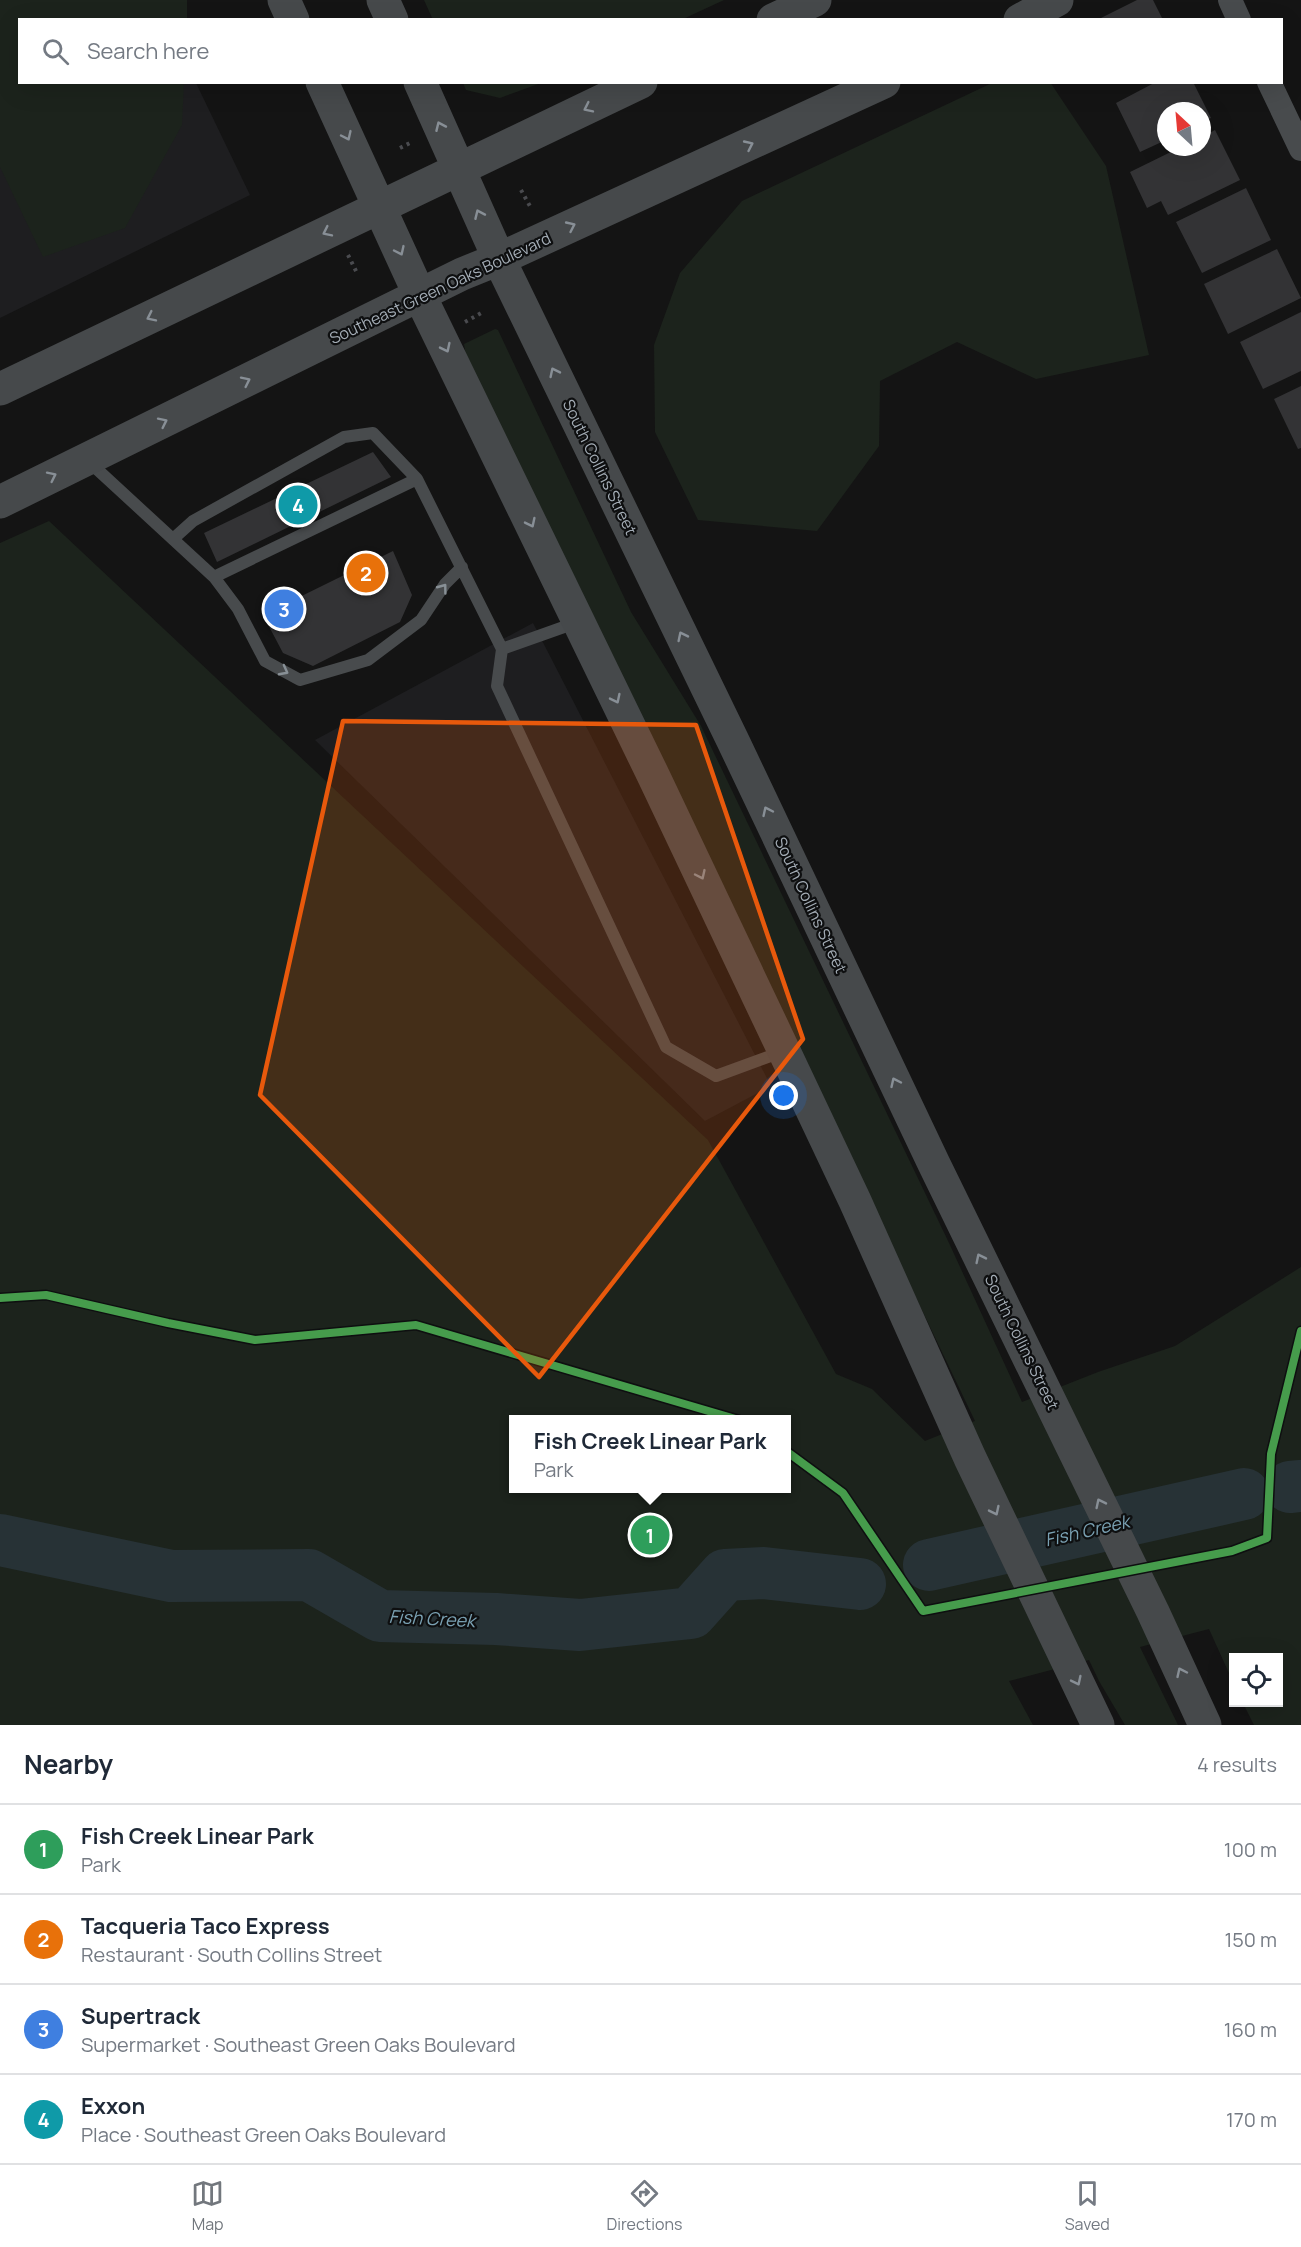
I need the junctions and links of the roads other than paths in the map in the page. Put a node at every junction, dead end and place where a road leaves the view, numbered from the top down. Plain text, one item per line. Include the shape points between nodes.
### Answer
1 (284, 0) edge
2 (383, 0) edge
3 (815, 0) edge
4 (1057, 0) edge
5 (1230, 0) edge
6 (292, 18) edge
7 (391, 18) edge
8 (777, 18) edge
9 (1024, 18) edge
10 (1238, 18) edge
11 (323, 84) edge
12 (421, 84) edge
13 (637, 84) edge
14 (880, 84) edge
15 (1270, 84) edge
16 (1301, 149) edge
17 (459, 169) junction
18 (380, 207) junction
19 (499, 259) junction
20 (420, 296) junction
21 (0, 389) edge
22 (86, 459) junction
23 (417, 478) junction
24 (0, 502) edge
25 (172, 539) junction
26 (462, 567) junction
27 (214, 577) junction
28 (579, 622) junction
29 (502, 650) junction
30 (784, 1051) junction
31 (1098, 1725) edge
32 (1205, 1725) edge

1 - 6 main road
2 - 7 main road
3 - 8 main road
4 - 9 main road
5 - 10 street
11 -> 18 main road
17 -> 12 main road, South Collins Street
13 -> 17 main road
19 -> 14 main road, Southeast Green Oaks Boulevard
15 - 16 street
17 - 18 main road
19 -> 17 main road, South Collins Street
18 -> 20 main road
18 -> 21 main road
19 - 20 main road, Southeast Green Oaks Boulevard
32 -> 19 main road, South Collins Street
22 -> 20 main road, Southeast Green Oaks Boulevard
20 -> 28 main road
24 -> 22 main road, Southeast Green Oaks Boulevard
22 - 25 lane
23 - 25 lane via 373,433 344,437 193,520
23 - 26 lane
23 - 27 lane
25 - 27 lane
27 -> 26 lane via 238,609 265,661 300,680 368,660 421,620 445,584
26 - 29 lane
28 - 29 lane
28 -> 30 main road
29 - 30 lane via 496,686 666,1047 716,1076
30 -> 31 main road via 969,1458

